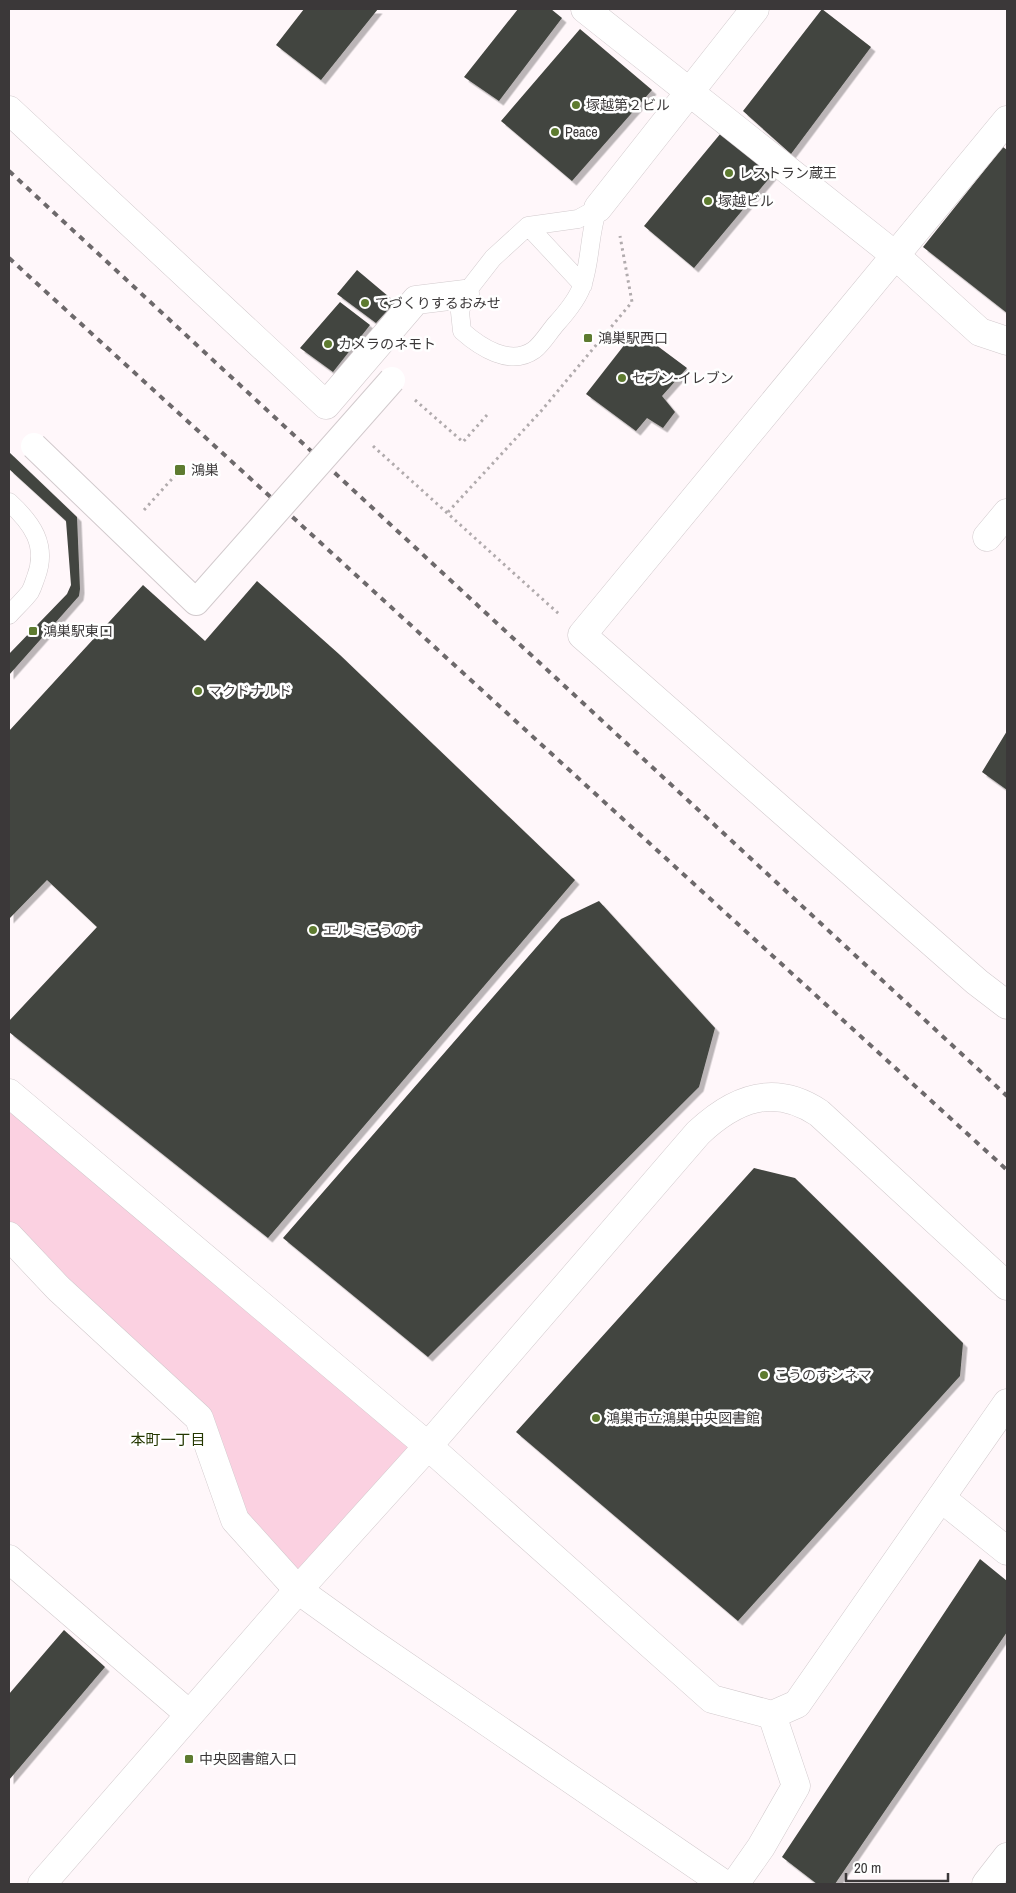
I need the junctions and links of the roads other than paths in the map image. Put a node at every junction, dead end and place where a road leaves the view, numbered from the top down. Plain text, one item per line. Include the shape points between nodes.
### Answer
1 (585, 9) edge
2 (755, 9) edge
3 (689, 92) junction
4 (9, 110) edge
5 (1007, 120) edge
6 (598, 208) junction
7 (528, 226) junction
8 (896, 256) junction
9 (583, 285) junction
10 (465, 294) junction
11 (1007, 342) edge
12 (392, 380) road end
13 (34, 446) dead end
14 (9, 502) edge
15 (1007, 513) edge
16 (987, 537) dead end
17 (9, 615) edge
18 (1007, 1004) edge
19 (9, 1093) edge
20 (9, 1236) edge
21 (1007, 1286) edge
22 (1007, 1403) edge
23 (428, 1446) junction
24 (941, 1498) junction
25 (1007, 1551) edge
26 (9, 1559) edge
27 (298, 1590) junction
28 (189, 1714) junction
29 (772, 1715) junction
30 (1007, 1857) edge
31 (42, 1884) edge
32 (724, 1884) edge
33 (735, 1884) edge
34 (986, 1884) edge

1 - 3 street
2 - 3 street
3 - 6 street
3 - 8 street
4 - 10 street via 326,405 416,300
5 - 8 street
6 - 7 lane via 578,219
6 - 9 lane via 591,229
7 - 9 lane
7 - 10 lane via 492,258
8 - 11 street via 980,332
8 - 18 street via 582,635 976,982
9 - 10 lane via 557,324 534,350 522,356 502,355 481,347 462,331 460,312
12 - 13 street, bridge via 196,602
14 - 17 lane via 35,532 41,564 31,590
15 - 16 street
19 - 23 street
20 - 27 street via 58,1288 199,1418 235,1520
21 - 23 street via 819,1114 802,1102 782,1098 763,1097 745,1101 714,1118 698,1133
22 - 24 street
23 - 27 street
23 - 29 street via 712,1699
24 - 25 street
24 - 29 street via 797,1704
26 - 28 street
27 - 28 street
27 - 32 street
28 - 31 street
29 - 33 street via 796,1786 761,1847
30 - 34 street

